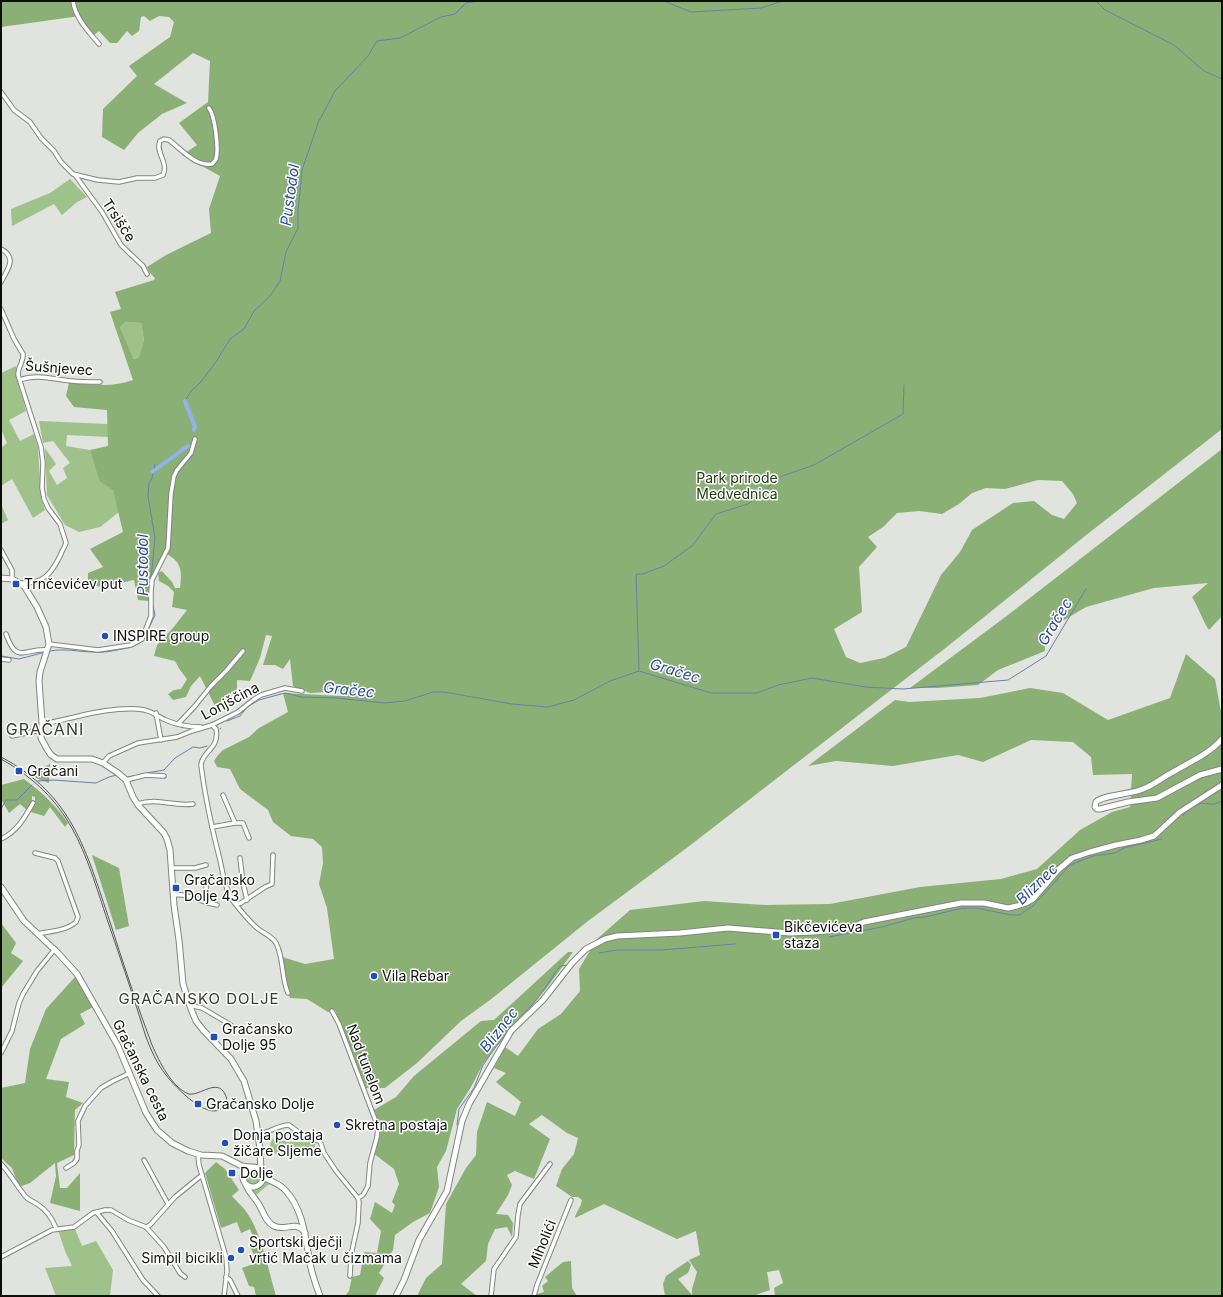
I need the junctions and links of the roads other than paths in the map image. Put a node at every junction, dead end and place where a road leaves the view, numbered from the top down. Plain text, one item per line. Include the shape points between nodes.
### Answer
1 (73, 1) edge
2 (99, 44) dead end
3 (1, 92) edge
4 (209, 108) dead end
5 (76, 175) junction
6 (1, 248) edge
7 (147, 274) dead end
8 (1, 282) edge
9 (1, 309) edge
10 (20, 380) junction
11 (100, 382) dead end
12 (195, 439) dead end
13 (1, 550) edge
14 (1, 578) edge
15 (12, 579) junction
16 (20, 583) junction
17 (32, 583) junction
18 (27, 590) junction
19 (6, 634) dead end
20 (48, 647) junction
21 (243, 651) dead end
22 (1, 658) edge
23 (9, 660) dead end
24 (302, 691) dead end
25 (156, 713) junction
26 (42, 723) junction
27 (178, 724) junction
28 (212, 725) junction
29 (204, 727) junction
30 (41, 730) junction
31 (12, 736) dead end
32 (161, 740) junction
33 (1222, 740) edge
34 (103, 763) junction
35 (1222, 769) edge
36 (164, 776) dead end
37 (126, 780) junction
38 (1222, 785) edge
39 (224, 795) dead end
40 (34, 803) dead end
41 (138, 804) junction
42 (193, 804) dead end
43 (235, 823) junction
44 (212, 827) junction
45 (249, 838) dead end
46 (1, 840) edge
47 (35, 853) dead end
48 (273, 855) dead end
49 (240, 858) dead end
50 (206, 865) dead end
51 (171, 868) junction
52 (206, 886) dead end
53 (1, 888) edge
54 (174, 895) junction
55 (247, 900) junction
56 (207, 903) junction
57 (237, 904) junction
58 (216, 905) dead end
59 (37, 934) junction
60 (55, 949) junction
61 (288, 993) dead end
62 (189, 1005) junction
63 (332, 1011) dead end
64 (231, 1025) dead end
65 (1, 1053) edge
66 (130, 1073) junction
67 (258, 1134) junction
68 (198, 1154) junction
69 (261, 1156) junction
70 (144, 1160) dead end
71 (235, 1162) junction
72 (1, 1164) edge
73 (550, 1164) dead end
74 (252, 1167) junction
75 (66, 1168) dead end
76 (262, 1173) junction
77 (202, 1175) junction
78 (243, 1175) junction
79 (246, 1185) junction
80 (358, 1198) junction
81 (570, 1200) dead end
82 (168, 1204) junction
83 (97, 1213) junction
84 (302, 1218) junction
85 (295, 1226) junction
86 (146, 1227) junction
87 (56, 1228) junction
88 (305, 1234) junction
89 (1, 1257) edge
90 (350, 1276) dead end
91 (185, 1277) dead end
92 (226, 1277) junction
93 (158, 1296) edge
94 (224, 1296) edge
95 (238, 1296) edge
96 (320, 1296) edge
97 (396, 1296) edge
98 (491, 1296) edge
99 (534, 1296) edge

1 - 2 street via 81,21
3 - 5 street via 14,110 30,122 61,162
4 - 5 street via 213,116 216,139 216,158 212,164 198,161 164,139 158,145 165,169 159,177 119,182
5 - 7 street, Trsišče via 121,245 143,266
6 - 8 street via 8,254 10,261 9,269
9 - 10 street, Šušnjevec via 24,356 18,368
10 - 11 street, Šušnjevec via 38,377
10 - 17 street via 42,447 44,500 60,524 66,543 52,571 46,577
12 - 20 street via 191,453 174,476 168,548 151,584 150,620 142,639 136,643 98,650
13 - 15 street via 12,570
14 - 15 main road
15 - 16 main road
16 - 17 street
16 - 18 main road
17 - 18 street
18 - 20 main road via 44,621
19 - 20 street via 11,648 18,653
20 - 26 main road via 39,681
21 - 27 street
22 - 23 street
24 - 28 street, Lonjščina via 285,688 261,695 234,714
25 - 26 street via 131,709
25 - 27 street
25 - 32 street
26 - 30 main road
27 - 29 street
28 - 29 street, Lonjščina
28 - 44 street via 216,729 216,739 201,762
29 - 32 street, Lonjščina
30 - 31 street
30 - 34 main road via 43,742 54,757 63,760 88,759
32 - 34 street, Lonjščina via 138,743 109,756
33 - 35 main road via 1203,755 1152,785 1132,793 1102,798 1096,802 1095,807 1100,809 1128,802 1152,800 1200,775
34 - 37 main road
36 - 37 street via 146,775
37 - 41 main road
38 - 97 main road via 1180,812 1154,836 1072,858 1026,904 1008,908 984,903 961,903 864,922 847,929 814,932 767,932 728,928 617,936 586,949 543,1000 511,1031 469,1104 462,1121 447,1191 419,1240
39 - 43 street
40 - 46 street via 17,828
41 - 42 street via 158,800 183,805
41 - 51 main road via 166,836 170,847
43 - 44 street
43 - 45 street via 243,823
44 - 57 street via 228,890
47 - 59 street via 58,860 78,917 70,926
48 - 55 street via 272,884
49 - 55 street
50 - 51 street via 195,868
51 - 54 main road
52 - 56 street
53 - 59 main road, Gračanska cesta via 20,916
54 - 56 street via 188,896
54 - 62 main road via 181,975
55 - 57 street
56 - 58 street
57 - 61 street via 254,925 276,944
59 - 60 main road, Gračanska cesta
60 - 65 street via 23,994 12,1031
60 - 66 main road, Gračanska cesta via 71,966 88,992
62 - 64 street via 202,1008
62 - 67 main road via 199,1026 227,1054 239,1071 249,1097
63 - 80 street, Nad tunelom via 378,1127 368,1186
66 - 68 main road, Gračanska cesta via 147,1114 157,1130 175,1145
66 - 75 street via 101,1088 85,1106 78,1121 77,1160
67 - 69 main road
67 - 80 street via 288,1124 306,1138 320,1141 324,1153
68 - 71 main road, Gračanska cesta via 222,1156
68 - 77 street
69 - 74 main road via 257,1165
69 - 76 main road
70 - 82 street
71 - 74 main road, Gračanska cesta
71 - 78 main road
72 - 87 street via 27,1198 47,1212
73 - 98 street, Miholići via 520,1204 516,1237 494,1270
74 - 76 main road
74 - 78 main road via 246,1169
76 - 79 main road via 262,1182 258,1186
76 - 84 main road via 286,1190
77 - 82 street
77 - 92 street via 225,1253
78 - 79 main road
79 - 85 main road via 272,1226
80 - 90 street via 359,1214 351,1255
81 - 99 street, Miholići
82 - 86 street
83 - 86 street via 111,1210
83 - 87 street via 87,1216 74,1227
83 - 93 street via 112,1230 143,1280
84 - 85 main road
84 - 88 main road
85 - 88 main road via 302,1228
86 - 91 street
87 - 89 street
88 - 96 main road via 311,1270
92 - 94 street
92 - 95 street

